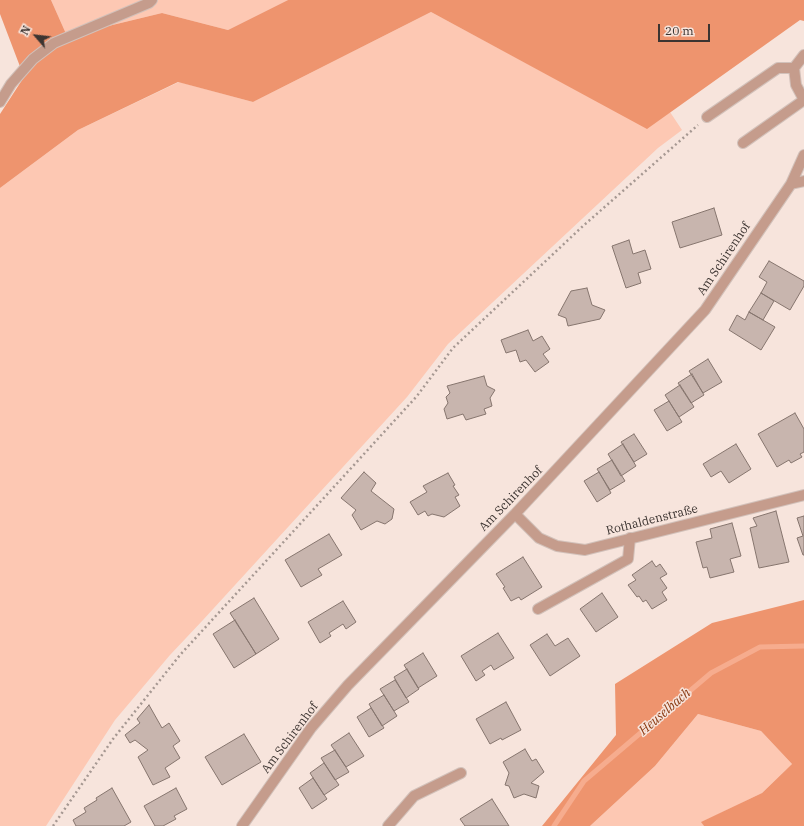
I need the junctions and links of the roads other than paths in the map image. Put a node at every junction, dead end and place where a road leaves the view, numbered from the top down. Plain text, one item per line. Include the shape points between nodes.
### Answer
1 (152, 0) edge
2 (804, 55) edge
3 (794, 68) junction
4 (804, 100) edge
5 (0, 102) edge
6 (708, 117) road end
7 (743, 143) dead end
8 (804, 155) edge
9 (804, 180) edge
10 (791, 184) junction
11 (804, 495) edge
12 (515, 514) junction
13 (630, 538) junction
14 (538, 609) dead end
15 (461, 773) dead end
16 (242, 826) edge
17 (388, 826) edge

1 - 5 street via 54,43 33,59 11,84
2 - 3 street
3 - 4 street via 796,85
3 - 6 street via 778,68
4 - 7 street
8 - 10 street, Am Schirenhof
9 - 10 street
10 - 12 street, Am Schirenhof via 705,310
11 - 13 street, Rothaldenstraße
12 - 13 street, Rothaldenstraße via 539,538 558,546 585,550
12 - 16 street, Am Schirenhof via 348,685 311,728
13 - 14 street via 628,559
15 - 17 street via 414,796

